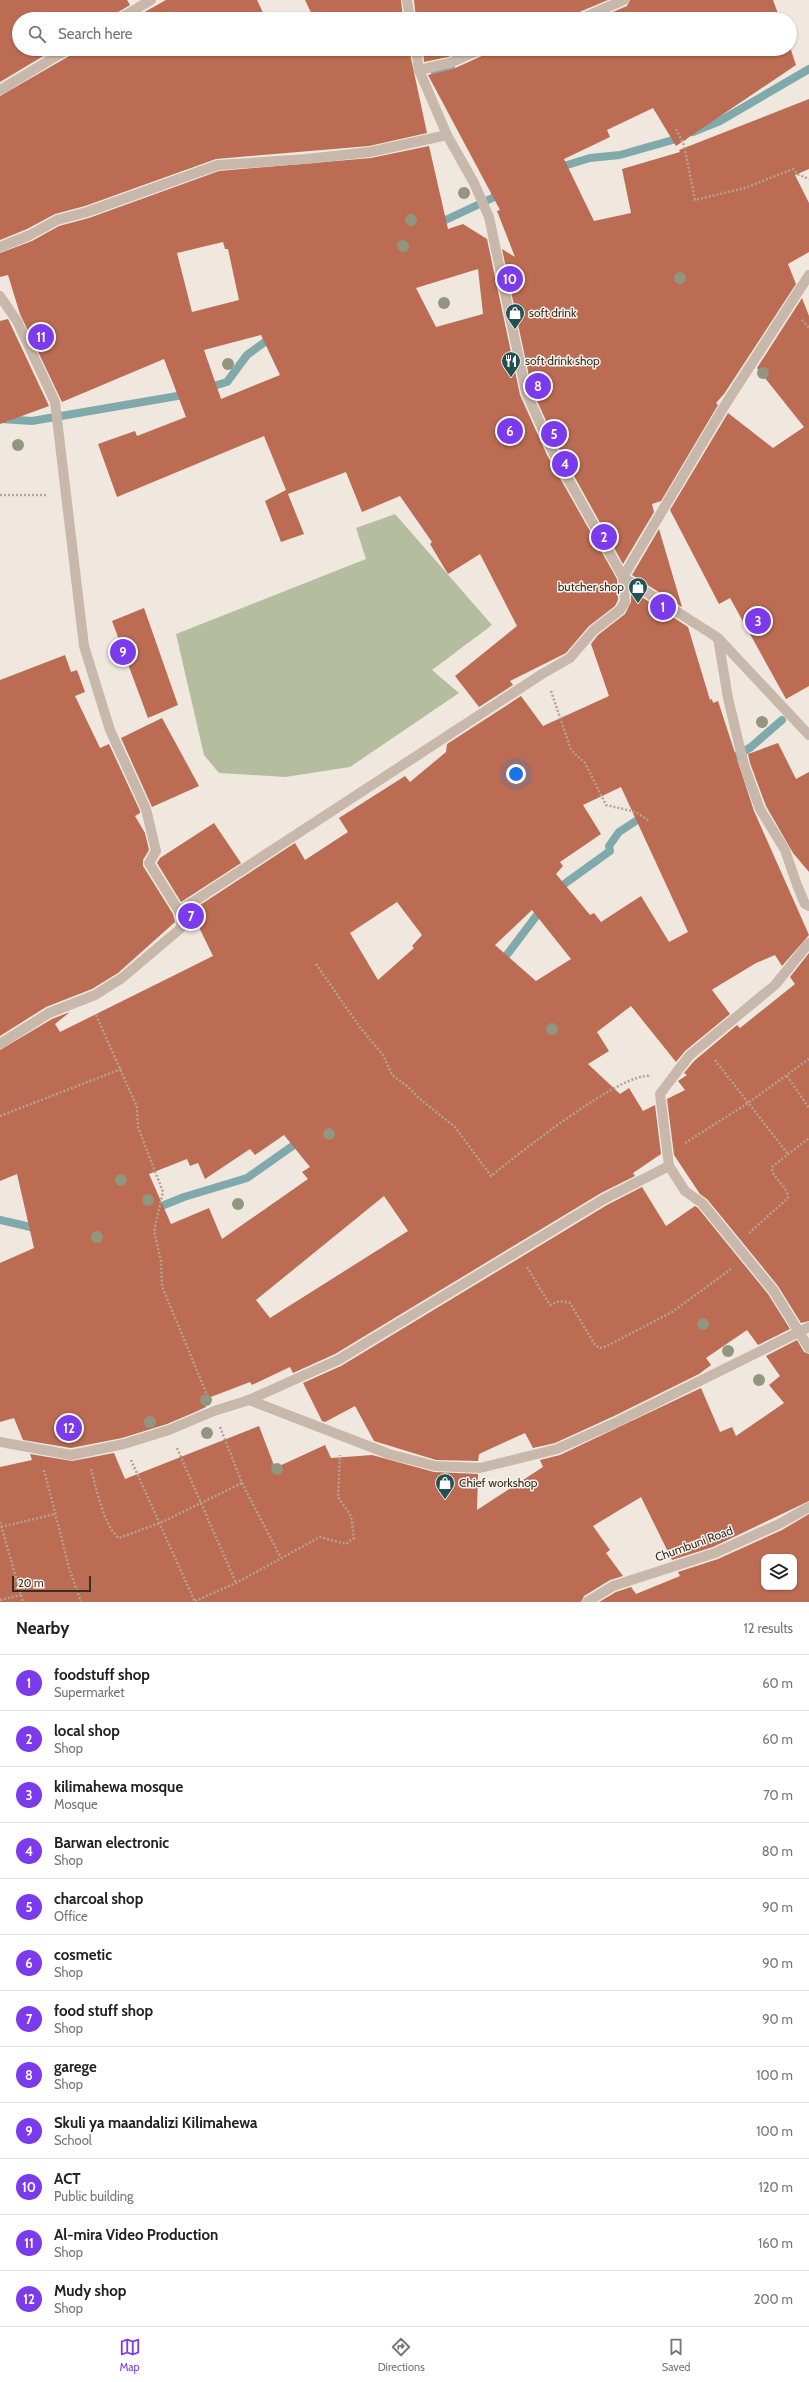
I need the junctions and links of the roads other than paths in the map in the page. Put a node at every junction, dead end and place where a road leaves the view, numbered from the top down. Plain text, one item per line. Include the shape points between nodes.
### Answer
1 (151, 0) edge
2 (407, 0) edge
3 (624, 0) edge
4 (131, 12) edge
5 (409, 12) edge
6 (596, 12) edge
7 (56, 56) edge
8 (417, 56) edge
9 (466, 56) edge
10 (419, 70) junction
11 (0, 90) edge
12 (447, 135) junction
13 (0, 246) edge
14 (809, 275) edge
15 (0, 296) edge
16 (623, 577) junction
17 (718, 638) junction
18 (809, 735) edge
19 (809, 906) edge
20 (179, 911) junction
21 (809, 943) edge
22 (0, 1044) edge
23 (669, 1166) junction
24 (805, 1330) edge
25 (809, 1348) edge
26 (249, 1400) junction
27 (0, 1442) edge
28 (809, 1507) edge
29 (587, 1602) edge

1 - 4 street
2 - 5 street
3 - 6 street
7 - 11 street
8 - 10 street
9 - 10 street via 450,63
10 - 12 street
12 - 13 street via 370,152 218,165 58,220 30,235
12 - 16 street via 480,195 488,217 526,392 553,452
14 - 16 street via 725,405
15 - 20 street via 17,321 55,402 84,646 110,730 146,809 156,851 149,863
16 - 17 street
16 - 20 street via 625,602 620,610 594,630 570,658
17 - 18 street
17 - 19 street via 728,698 744,765 760,809 785,850 805,904
20 - 22 street via 182,918 181,928 122,978 95,995 49,1013
21 - 23 street via 775,985 688,1056 660,1094
23 - 24 street via 685,1191 702,1203
23 - 26 street via 604,1199 338,1360
24 - 25 street
24 - 26 street via 557,1449 480,1468 435,1466 389,1454
26 - 27 street via 214,1411 170,1430 124,1444 71,1455
28 - 29 street, Chumbuni Road via 779,1524 715,1553 613,1586

